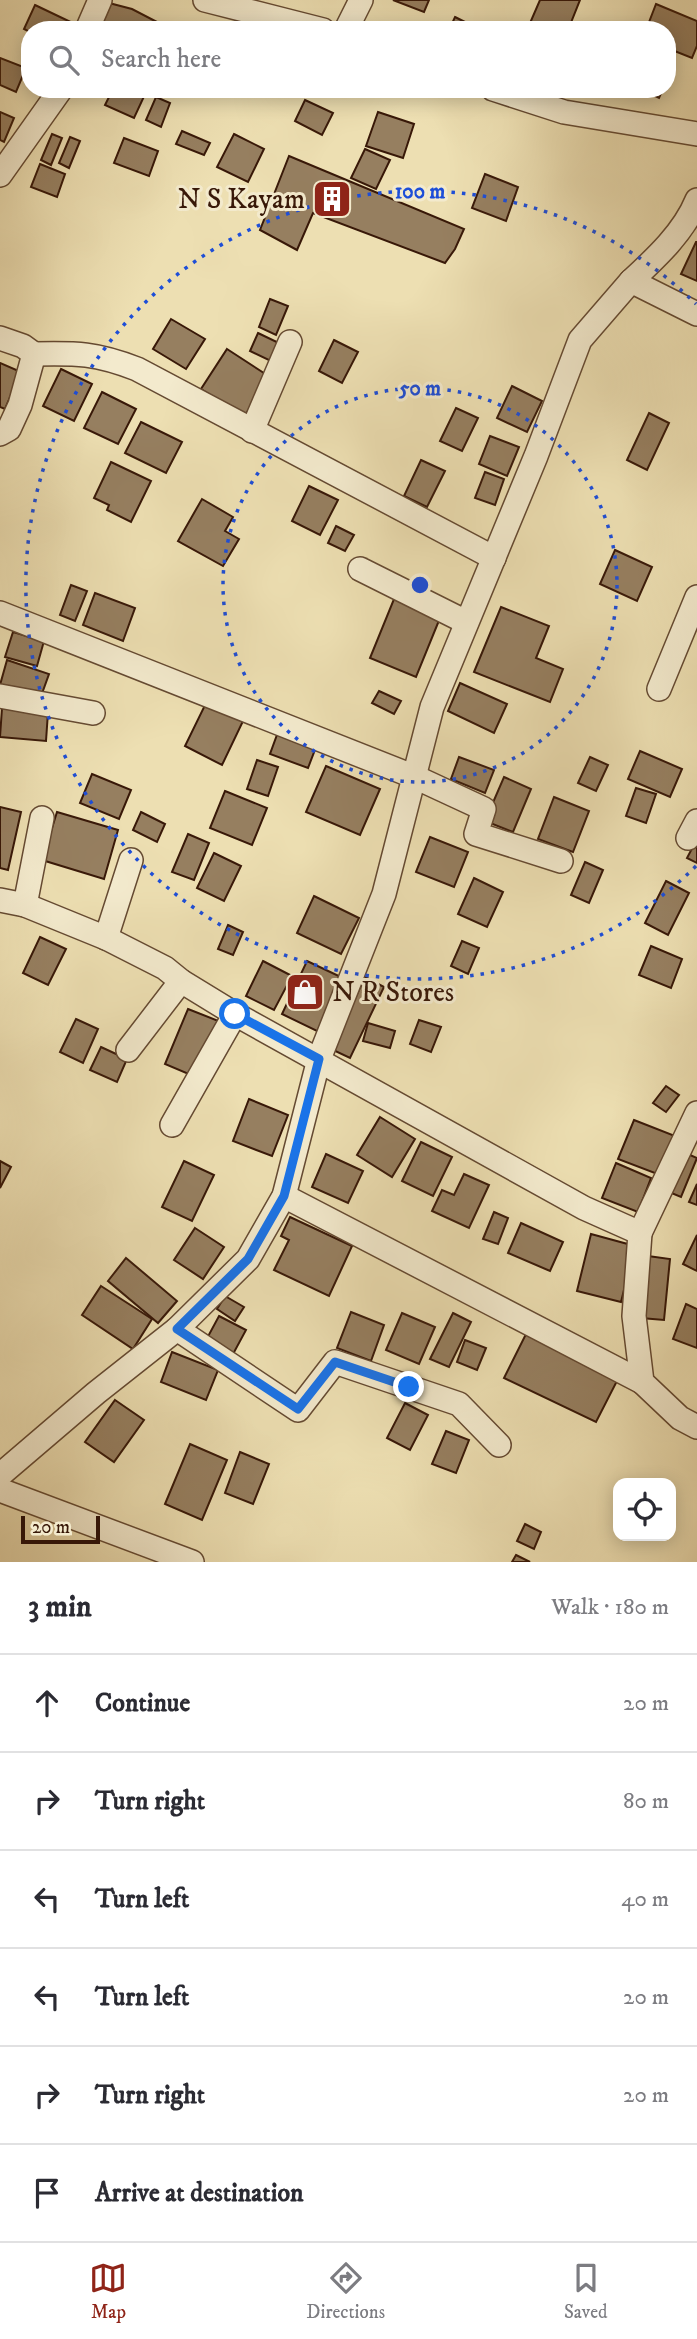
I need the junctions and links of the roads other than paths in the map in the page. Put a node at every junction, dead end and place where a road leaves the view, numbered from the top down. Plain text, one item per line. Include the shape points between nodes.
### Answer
1 (100, 0) edge
2 (205, 0) edge
3 (362, 0) edge
4 (91, 21) edge
5 (288, 21) edge
6 (351, 21) edge
7 (55, 98) edge
8 (520, 98) edge
9 (697, 134) edge
10 (0, 175) edge
11 (697, 200) edge
12 (631, 281) junction
13 (697, 314) edge
14 (0, 338) edge
15 (290, 342) dead end
16 (34, 354) junction
17 (252, 431) junction
18 (0, 434) edge
19 (494, 558) junction
20 (360, 569) dead end
21 (697, 597) edge
22 (0, 613) edge
23 (466, 622) junction
24 (659, 689) dead end
25 (0, 695) edge
26 (93, 713) dead end
27 (415, 777) junction
28 (42, 818) dead end
29 (131, 860) dead end
30 (561, 861) dead end
31 (0, 900) edge
32 (25, 905) junction
33 (106, 938) junction
34 (181, 981) junction
35 (235, 1014) junction
36 (128, 1050) dead end
37 (319, 1059) junction
38 (697, 1112) edge
39 (172, 1125) dead end
40 (284, 1196) junction
41 (640, 1233) junction
42 (177, 1329) junction
43 (642, 1382) junction
44 (697, 1427) edge
45 (499, 1445) dead end
46 (0, 1475) edge
47 (0, 1490) edge
48 (146, 1553) edge
49 (192, 1562) edge

1 - 4 street
2 - 5 street
3 - 6 street
7 - 10 street
8 - 9 street via 564,113
11 - 12 street via 661,253
12 - 13 street
12 - 19 street via 580,340
14 - 16 street
15 - 17 street
16 - 17 street via 78,352 110,359
16 - 18 street via 20,405 9,429
17 - 19 street
19 - 23 street
20 - 23 street
21 - 24 street
22 - 27 street
23 - 27 street via 432,707
25 - 26 street
27 - 30 street via 484,808 476,834
27 - 37 street via 384,894
28 - 32 street
29 - 33 street
31 - 32 street
32 - 33 street
33 - 34 street
34 - 35 street
34 - 36 street
35 - 37 street
35 - 39 street
37 - 40 street
37 - 41 street via 584,1208
38 - 41 street
40 - 42 street via 248,1259
40 - 43 street
41 - 43 street via 634,1316
42 - 45 street via 298,1409 335,1362 459,1404
42 - 46 street
43 - 44 street via 680,1418
47 - 48 street
48 - 49 street

